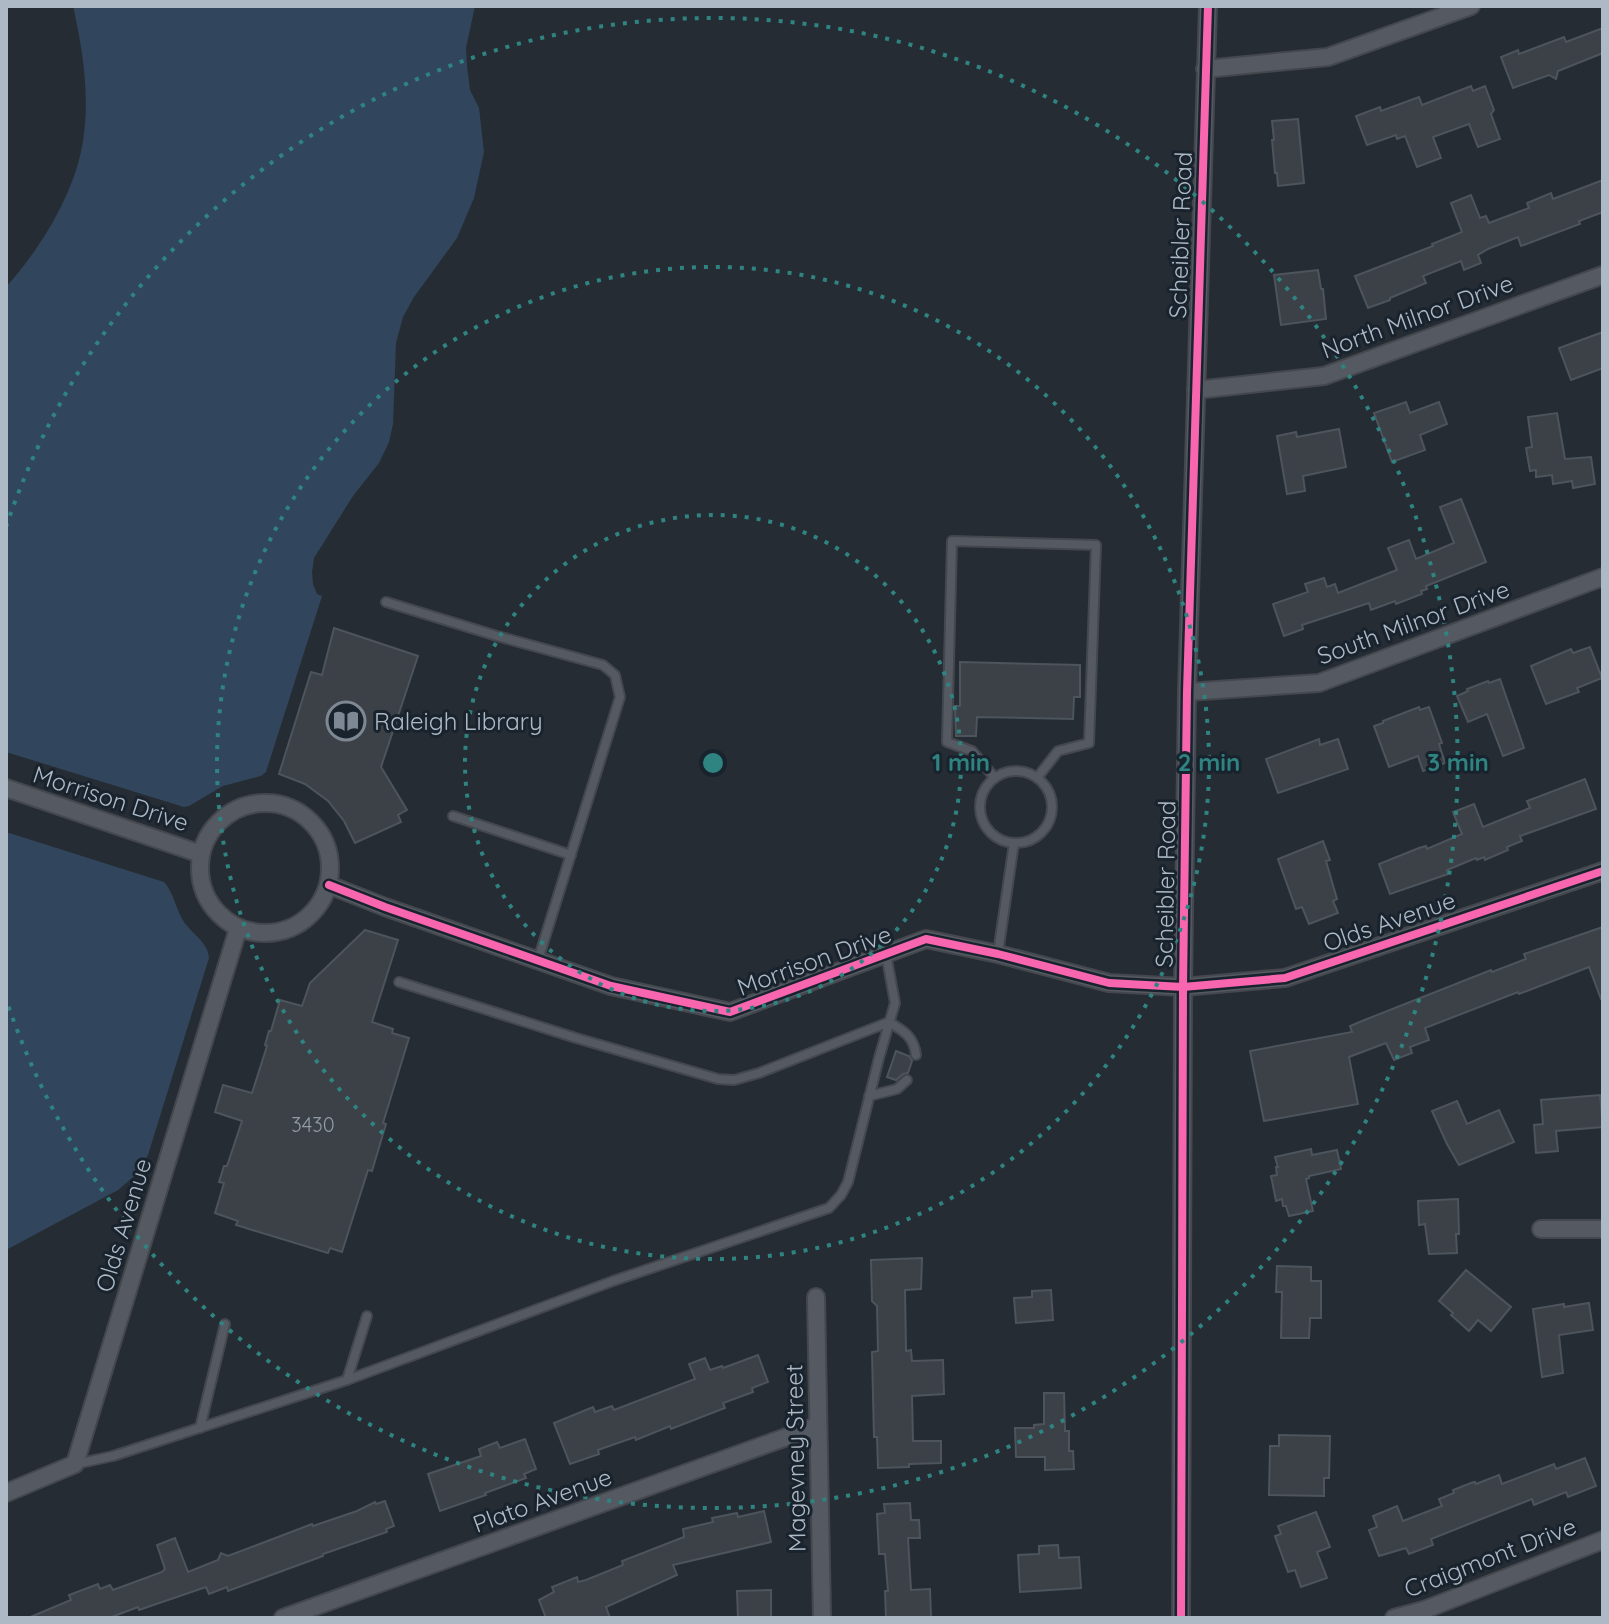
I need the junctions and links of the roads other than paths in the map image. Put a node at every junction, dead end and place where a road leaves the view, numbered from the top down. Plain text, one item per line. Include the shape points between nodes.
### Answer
1 (1208, 6) edge
2 (1471, 6) edge
3 (1205, 69) junction
4 (1603, 275) edge
5 (1196, 390) junction
6 (1603, 577) edge
7 (386, 602) dead end
8 (1187, 692) junction
9 (995, 778) junction
10 (1037, 778) junction
11 (6, 788) edge
12 (453, 816) dead end
13 (1014, 843) junction
14 (201, 854) junction
15 (571, 855) junction
16 (1603, 871) edge
17 (329, 885) junction
18 (238, 929) junction
19 (886, 954) junction
20 (998, 954) junction
21 (538, 960) junction
22 (399, 982) dead end
23 (1183, 987) junction
24 (889, 1022) junction
25 (916, 1055) dead end
26 (907, 1080) dead end
27 (869, 1096) junction
28 (1541, 1229) dead end
29 (1603, 1229) edge
30 (816, 1297) dead end
31 (367, 1316) dead end
32 (225, 1324) dead end
33 (347, 1380) junction
34 (817, 1426) junction
35 (200, 1428) junction
36 (75, 1464) junction
37 (6, 1493) edge
38 (1603, 1540) edge
39 (283, 1618) edge
40 (822, 1618) edge
41 (1181, 1618) edge
42 (1394, 1618) edge

1 - 3 street, Scheibler Road
2 - 3 street via 1328,57
3 - 5 street, Scheibler Road
4 - 5 street, North Milnor Drive via 1324,376
5 - 8 street, Scheibler Road
6 - 8 street, South Milnor Drive via 1319,683
7 - 15 lane via 603,665 615,675 620,697
8 - 23 street, Scheibler Road
9 - 10 lane via 1016,771
9 - 10 lane via 972,751 947,742 952,541 1096,545 1089,743 1058,751
9 - 13 lane via 982,795 982,816 993,835
10 - 13 lane via 1051,796 1050,819 1036,837
11 - 14 street, Morrison Drive
12 - 15 lane
13 - 20 lane
14 - 17 street via 209,835 231,813 260,803 281,805 300,813 326,844
14 - 18 street via 206,898
15 - 21 lane
16 - 23 street, Olds Avenue via 1285,978
17 - 18 street via 319,905 293,927 260,934
17 - 21 street, Morrison Drive
18 - 36 street, Olds Avenue
19 - 20 street, Morrison Drive via 926,939
19 - 21 street, Morrison Drive via 730,1012 611,986
19 - 24 lane via 895,1003
20 - 23 street, Morrison Drive via 1109,983
22 - 24 lane via 718,1079 759,1073
23 - 41 street, Scheibler Road
24 - 25 lane via 914,1041
24 - 27 lane
26 - 27 lane via 897,1089
27 - 33 lane via 848,1182 829,1208
28 - 29 street
30 - 34 street, Magevney Street
31 - 33 lane
32 - 35 lane
33 - 35 lane
34 - 39 street, Plato Avenue
34 - 40 street, Magevney Street
35 - 36 lane
36 - 37 street
38 - 42 street, Craigmont Drive

